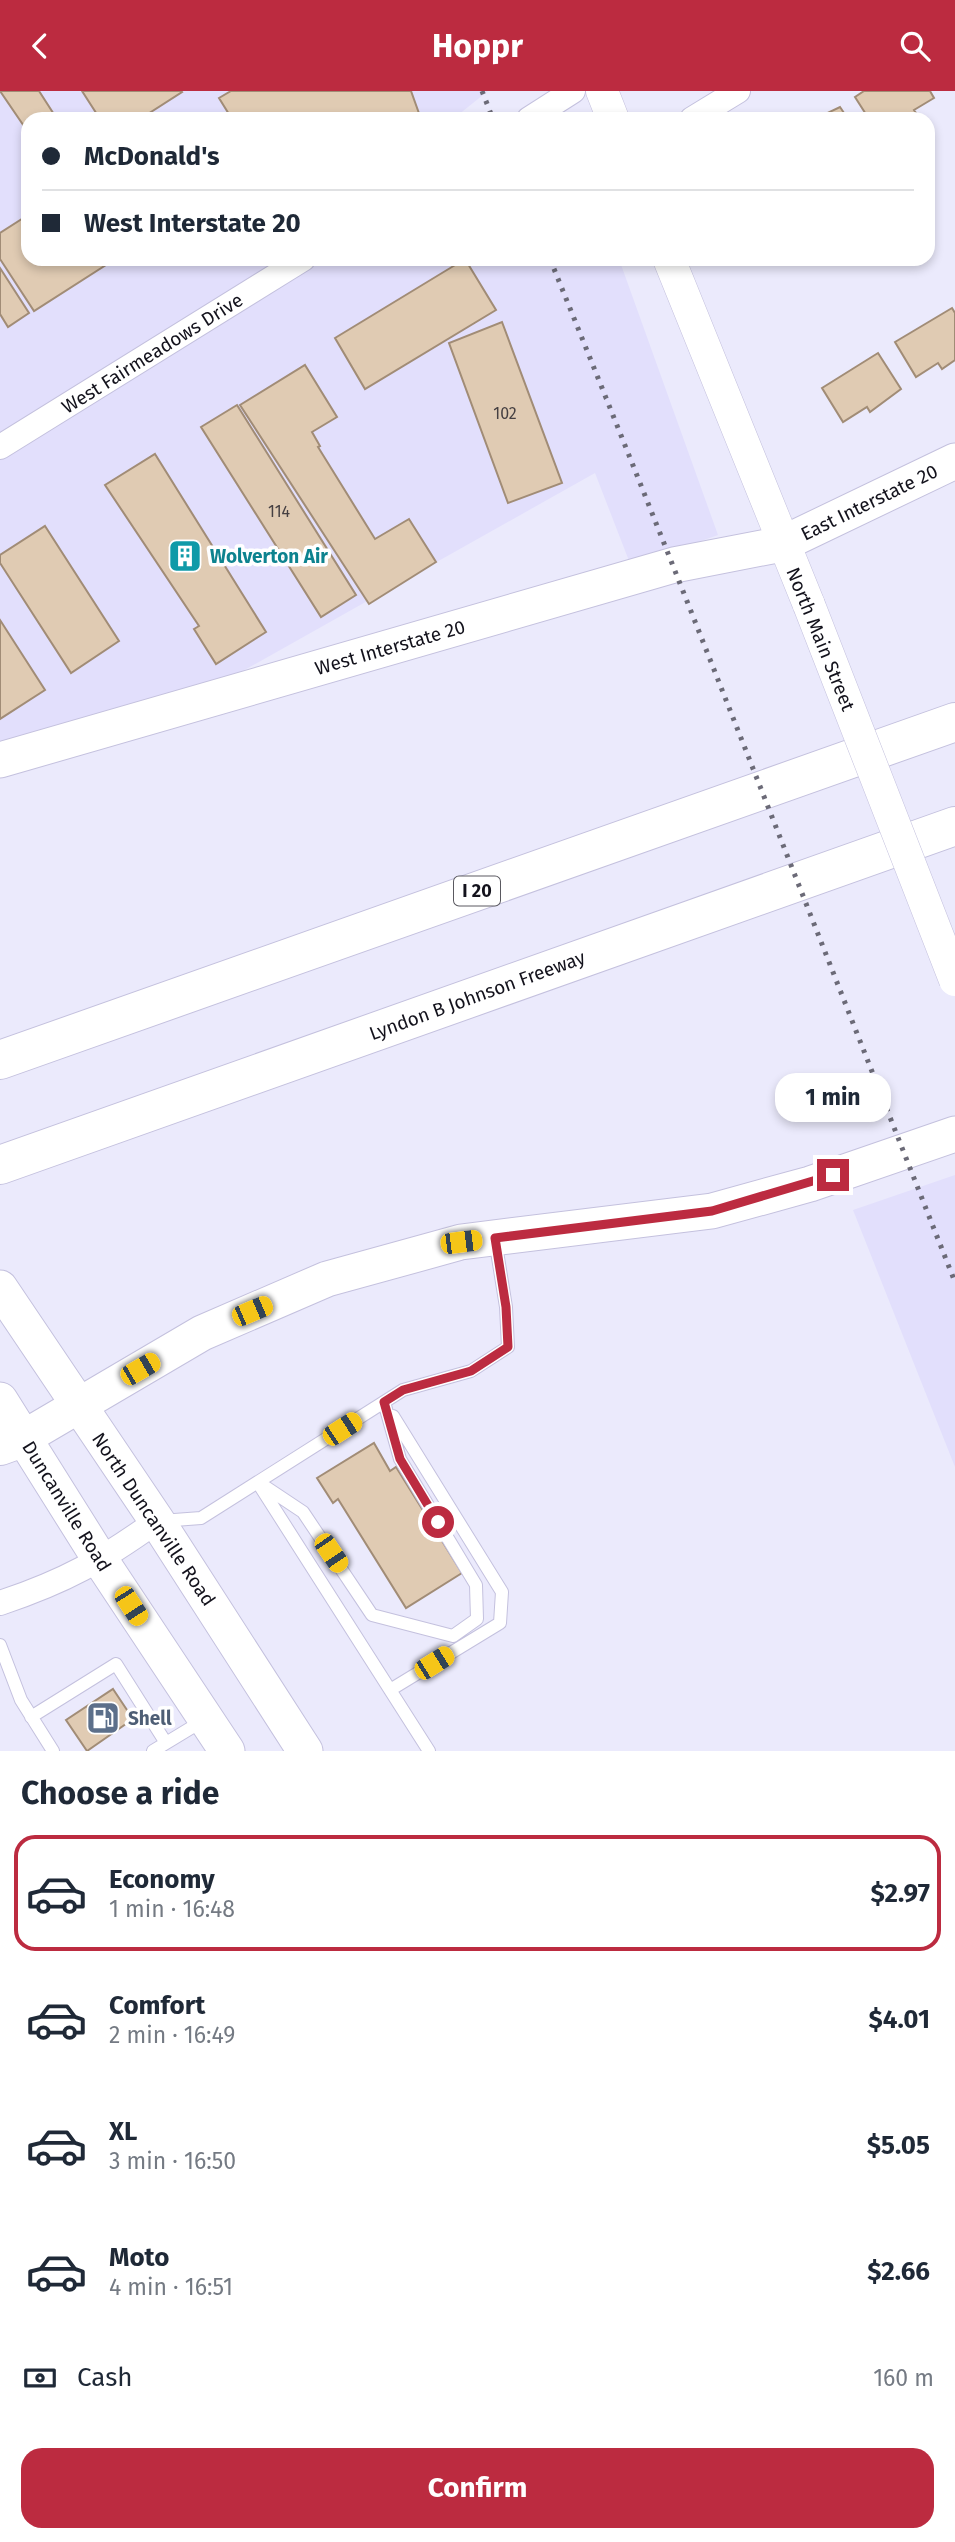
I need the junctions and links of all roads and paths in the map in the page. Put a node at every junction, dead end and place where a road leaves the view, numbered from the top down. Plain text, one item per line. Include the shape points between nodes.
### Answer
1 (573, 91) edge
2 (602, 91) edge
3 (724, 95) edge
4 (540, 112) edge
5 (610, 112) edge
6 (701, 112) edge
7 (292, 266) edge
8 (671, 266) edge
9 (0, 447) edge
10 (955, 447) edge
11 (955, 461) edge
12 (900, 486) junction
13 (782, 544) junction
14 (955, 722) edge
15 (0, 760) edge
16 (955, 826) edge
17 (955, 980) edge
18 (0, 1060) edge
19 (955, 1134) edge
20 (0, 1165) edge
21 (495, 1238) junction
22 (0, 1288) edge
23 (0, 1400) edge
24 (384, 1402) junction
25 (78, 1406) junction
26 (12, 1442) edge
27 (258, 1482) junction
28 (157, 1521) junction
29 (101, 1561) junction
30 (0, 1603) edge
31 (0, 1645) edge
32 (390, 1690) junction
33 (31, 1717) junction
34 (205, 1719) junction
35 (166, 1743) junction
36 (53, 1751) edge
37 (153, 1751) edge
38 (227, 1751) edge
39 (305, 1751) edge
40 (429, 1751) edge

1 - 4 street
2 - 5 street
3 - 6 street
7 - 9 street, West Fairmeadows Drive
8 - 13 street, North Main Street
10 - 12 street
11 - 12 main road, East Interstate 20
12 - 13 main road, East Interstate 20
13 - 15 main road, West Interstate 20 via 674,565
13 - 17 street, North Main Street, bridge
14 - 18 highway, I 20
16 - 20 highway, Lyndon B Johnson Freeway
19 - 21 main road via 810,1184 712,1211
21 - 24 lane via 508,1347 471,1371 403,1390
21 - 25 main road via 461,1242 327,1279 202,1333
22 - 25 main road, North Duncanville Road
23 - 26 main road, Duncanville Road
24 - 27 lane
24 - 27 lane via 400,1459 476,1585 477,1619 453,1636 372,1615 303,1512
24 - 32 lane via 502,1592 500,1623
25 - 26 main road
25 - 28 main road, North Duncanville Road
26 - 29 main road, Duncanville Road
27 - 28 lane via 201,1518
27 - 32 lane
28 - 29 street
28 - 39 main road, North Duncanville Road
29 - 30 street via 54,1585
29 - 34 main road, Duncanville Road
31 - 33 lane
32 - 40 lane
33 - 35 lane via 116,1664
33 - 36 lane
34 - 35 lane
34 - 38 main road, Duncanville Road
35 - 37 lane

